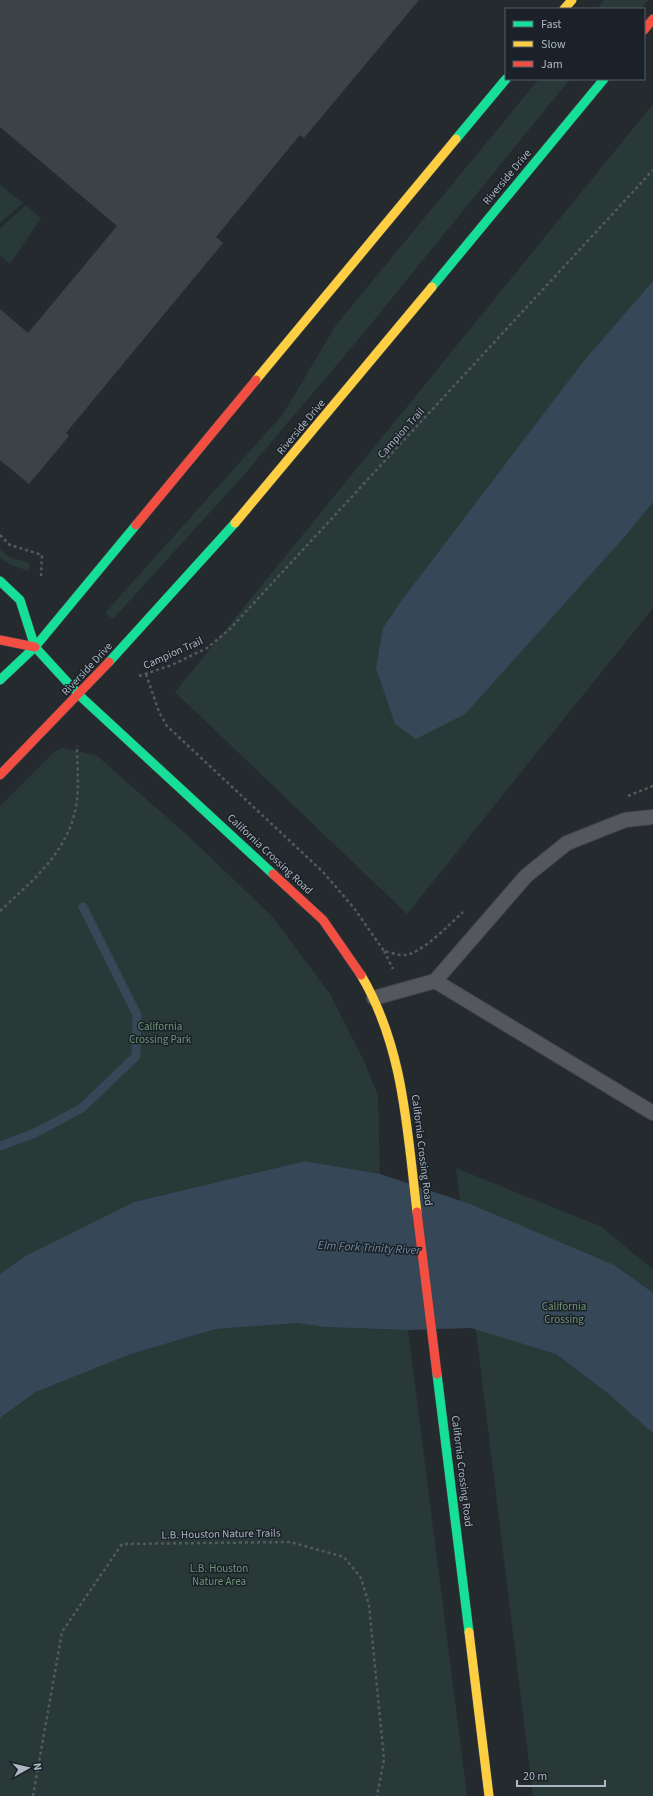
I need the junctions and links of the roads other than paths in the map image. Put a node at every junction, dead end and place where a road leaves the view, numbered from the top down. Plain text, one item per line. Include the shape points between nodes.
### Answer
1 (572, 0) edge
2 (565, 8) edge
3 (653, 19) edge
4 (645, 29) edge
5 (505, 80) edge
6 (603, 80) edge
7 (0, 581) edge
8 (0, 640) edge
9 (34, 647) junction
10 (0, 680) edge
11 (79, 695) junction
12 (0, 775) edge
13 (653, 817) edge
14 (435, 981) junction
15 (374, 998) junction
16 (653, 1114) edge
17 (489, 1796) edge

1 - 2 main road
3 - 4 main road
5 - 9 main road
6 - 11 main road, Riverside Drive via 250,507
7 - 9 main road, California Crossing Road via 20,600
8 - 9 main road
9 - 10 main road
9 - 11 main road, California Crossing Road
11 - 12 main road, Riverside Drive
11 - 15 main road, California Crossing Road via 323,920 351,956
13 - 14 lane via 625,820 568,843 526,876
14 - 15 lane
14 - 16 lane
15 - 17 main road, California Crossing Road via 386,1026 400,1080 408,1134

